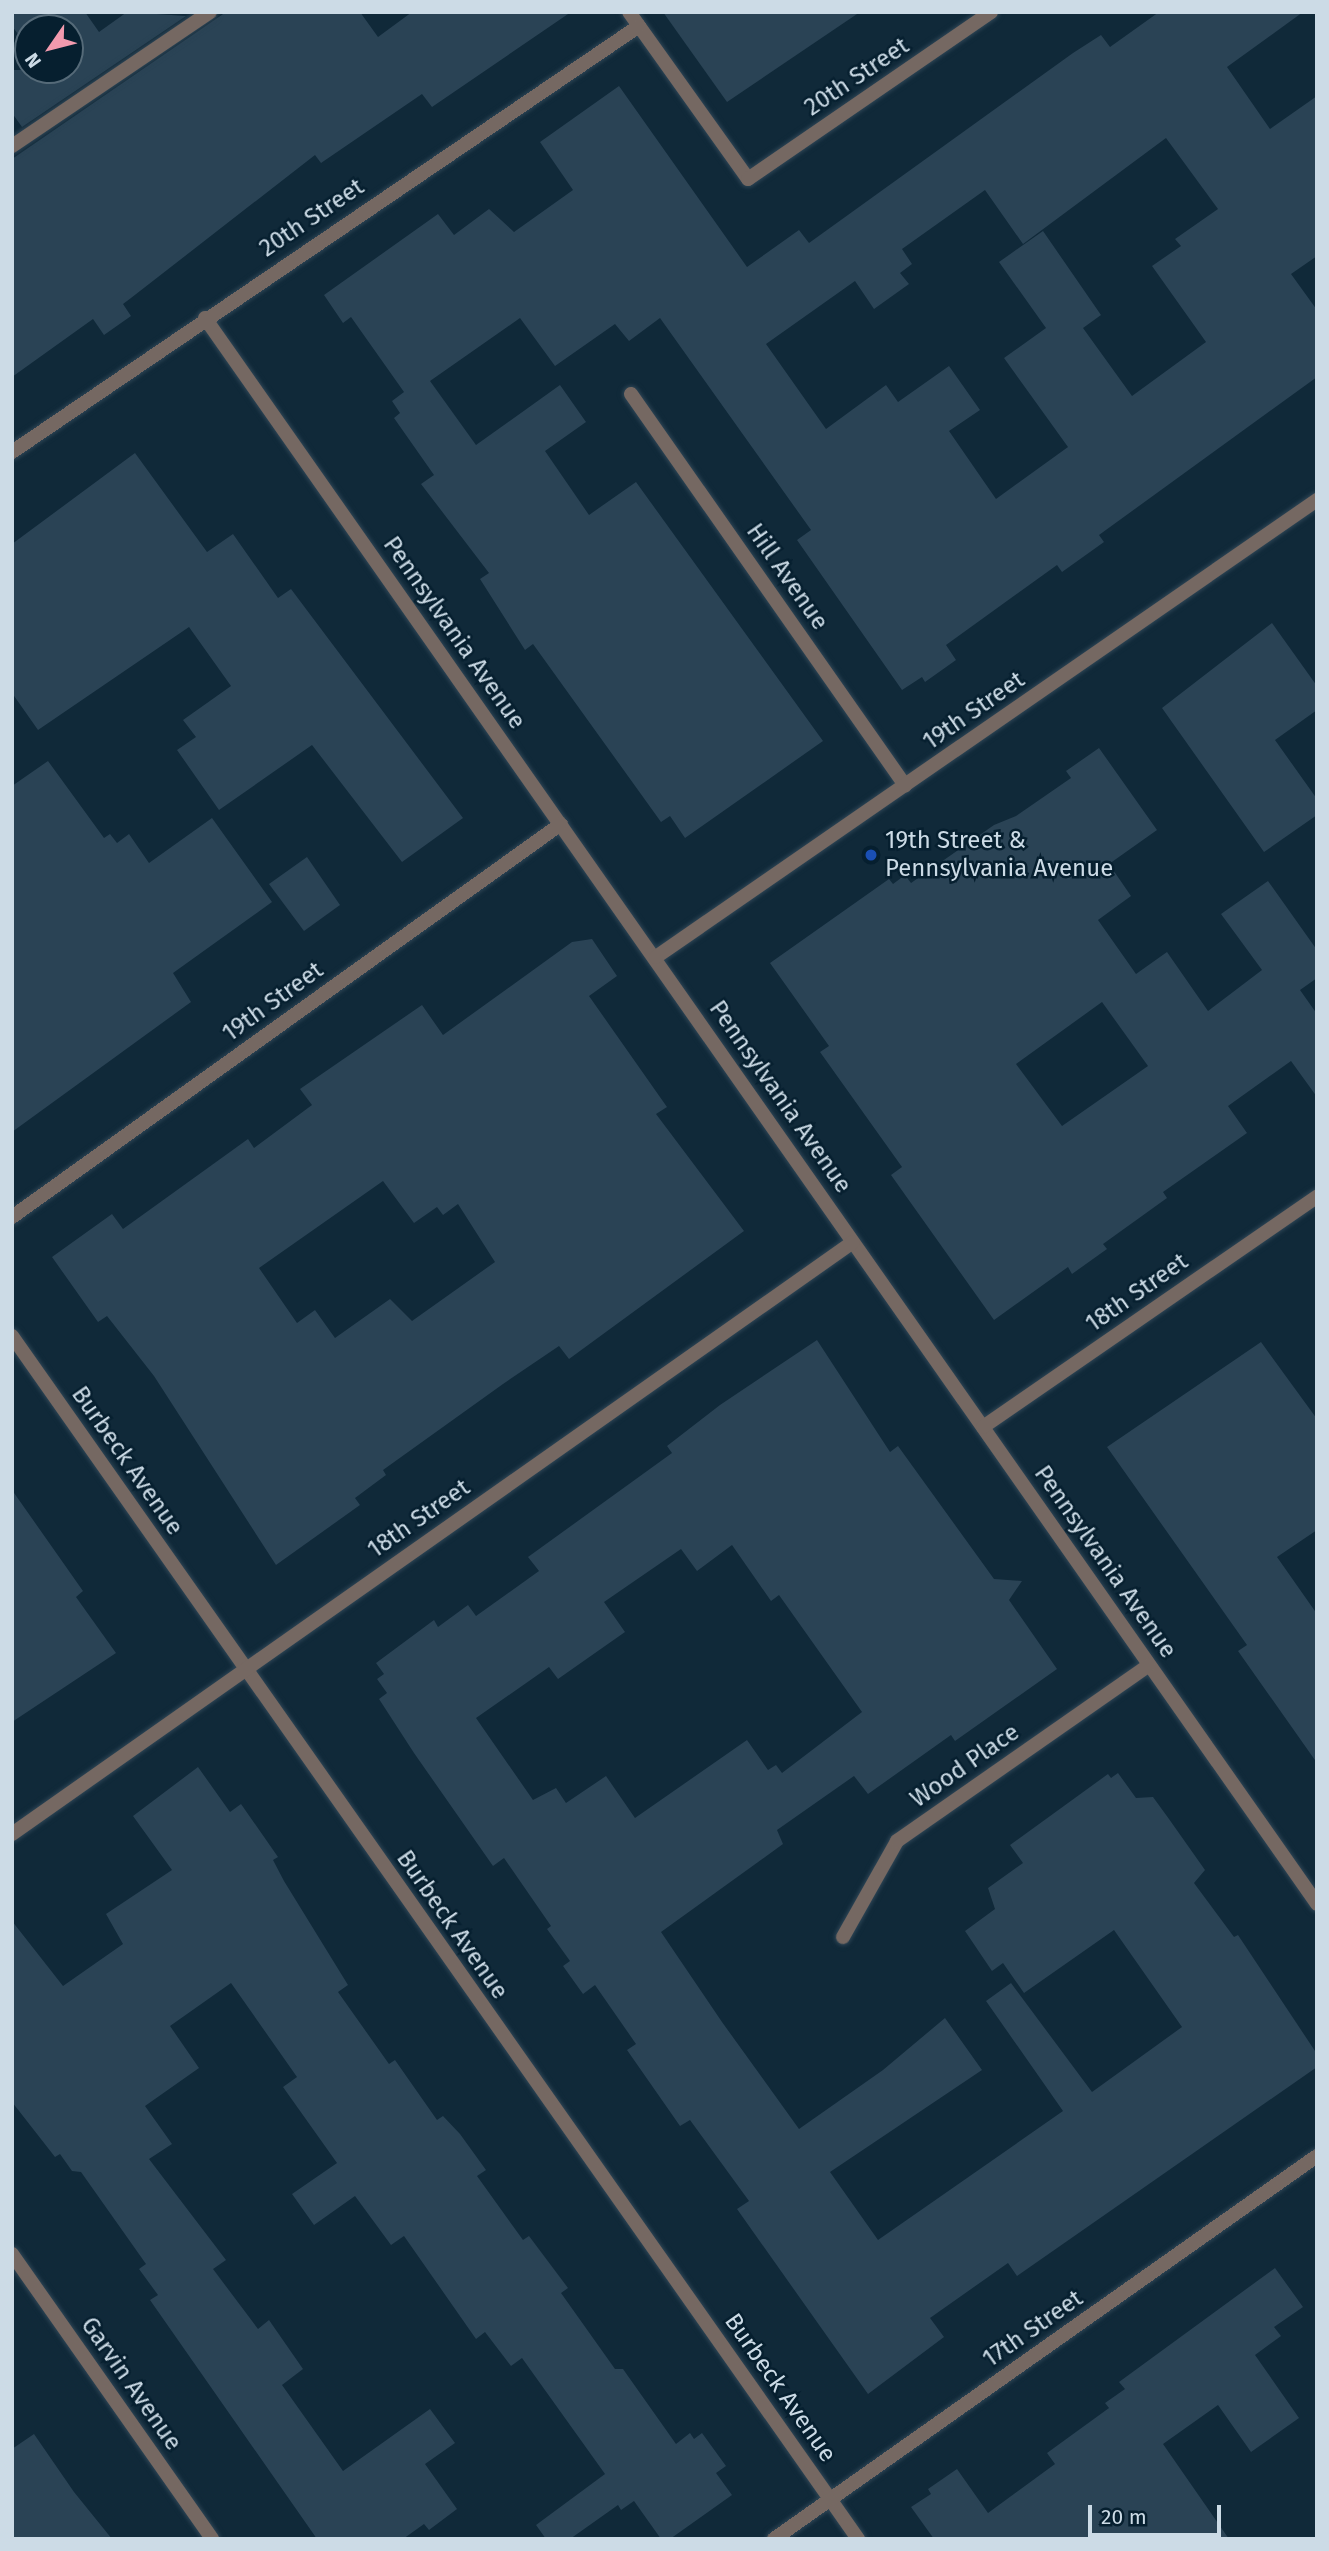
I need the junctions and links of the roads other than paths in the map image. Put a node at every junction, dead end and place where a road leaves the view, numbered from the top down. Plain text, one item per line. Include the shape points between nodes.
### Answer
1 (210, 12) edge
2 (629, 12) edge
3 (991, 12) edge
4 (639, 26) junction
5 (12, 146) edge
6 (205, 318) junction
7 (631, 394) dead end
8 (12, 452) edge
9 (1317, 500) edge
10 (905, 786) junction
11 (561, 824) junction
12 (656, 957) junction
13 (1317, 1197) edge
14 (12, 1217) edge
15 (853, 1242) junction
16 (12, 1336) edge
17 (983, 1427) junction
18 (1149, 1665) junction
19 (243, 1671) junction
20 (12, 1834) edge
21 (1316, 1903) edge
22 (843, 1937) dead end
23 (1317, 2156) edge
24 (12, 2255) edge
25 (831, 2500) junction
26 (212, 2539) edge
27 (774, 2539) edge
28 (858, 2539) edge

1 - 5 street
2 - 4 street
3 - 4 street, 20th Street via 748,179
4 - 6 street, 20th Street
6 - 8 street, 20th Street
6 - 11 street, Pennsylvania Avenue
7 - 10 street, Hill Avenue
9 - 10 street, 19th Street
10 - 12 street, 19th Street
11 - 12 street, Pennsylvania Avenue
11 - 14 street, 19th Street
12 - 15 street, Pennsylvania Avenue
13 - 17 street, 18th Street
15 - 17 street, Pennsylvania Avenue
15 - 19 street, 18th Street
16 - 19 street, Burbeck Avenue
17 - 18 street, Pennsylvania Avenue
18 - 21 street, Pennsylvania Avenue
18 - 22 street, Wood Place via 897,1841
19 - 20 street, 18th Street
19 - 25 street, Burbeck Avenue
23 - 25 street, 17th Street
24 - 26 street, Garvin Avenue
25 - 27 street, 17th Street
25 - 28 street, Burbeck Avenue

